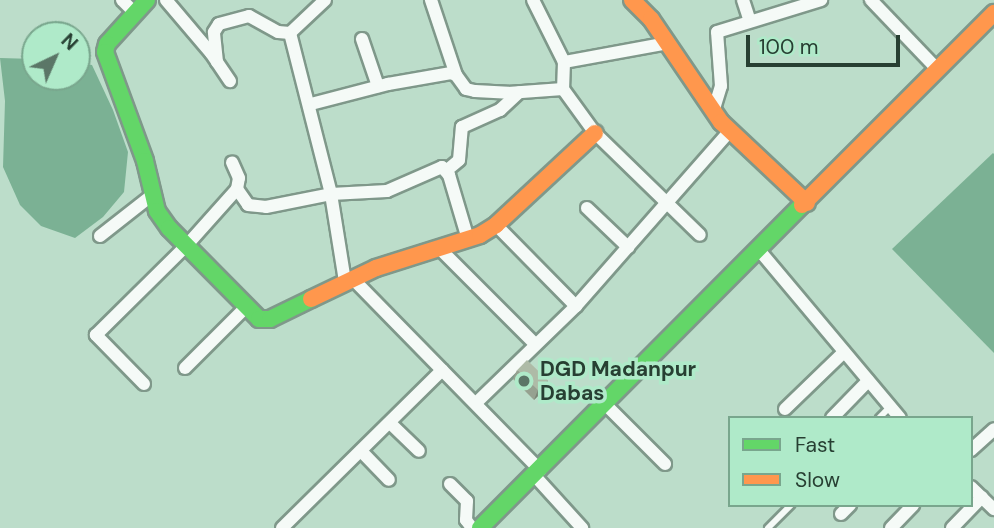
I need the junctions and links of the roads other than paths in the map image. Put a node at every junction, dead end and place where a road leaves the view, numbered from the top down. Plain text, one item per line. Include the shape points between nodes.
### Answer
1 (122, 0) edge
2 (147, 0) edge
3 (166, 0) edge
4 (325, 0) edge
5 (431, 0) edge
6 (533, 0) edge
7 (632, 0) edge
8 (743, 0) edge
9 (821, 0) edge
10 (871, 0) edge
11 (135, 13) junction
12 (993, 16) edge
13 (750, 21) junction
14 (290, 33) junction
15 (362, 39) dead end
16 (668, 43) junction
17 (217, 62) junction
18 (564, 62) junction
19 (938, 70) junction
20 (456, 75) junction
21 (230, 81) dead end
22 (378, 86) junction
23 (563, 89) junction
24 (519, 92) junction
25 (311, 104) junction
26 (713, 112) junction
27 (730, 131) junction
28 (595, 133) junction
29 (232, 162) dead end
30 (446, 171) junction
31 (237, 189) junction
32 (331, 194) junction
33 (151, 196) junction
34 (668, 202) junction
35 (807, 203) junction
36 (587, 208) dead end
37 (496, 225) junction
38 (100, 236) dead end
39 (700, 236) dead end
40 (468, 239) junction
41 (187, 245) junction
42 (628, 247) junction
43 (440, 249) junction
44 (759, 250) junction
45 (348, 280) junction
46 (576, 306) junction
47 (246, 307) junction
48 (535, 344) junction
49 (844, 352) junction
50 (185, 368) dead end
51 (442, 370) junction
52 (868, 382) junction
53 (144, 384) dead end
54 (476, 403) junction
55 (605, 404) junction
56 (890, 407) junction
57 (785, 409) dead end
58 (834, 416) edge
59 (881, 416) edge
60 (898, 416) edge
61 (390, 423) junction
62 (994, 429) edge
63 (973, 448) edge
64 (361, 451) junction
65 (419, 451) dead end
66 (665, 464) dead end
67 (537, 472) junction
68 (389, 480) dead end
69 (450, 484) dead end
70 (973, 489) edge
71 (982, 497) junction
72 (973, 506) edge
73 (789, 507) edge
74 (912, 507) edge
75 (972, 507) edge
76 (994, 509) edge
77 (481, 527) edge
78 (282, 528) edge
79 (582, 528) edge
80 (768, 528) edge
81 (891, 528) edge
82 (952, 528) edge

1 - 11 street
2 - 11 street
3 - 17 street
4 - 14 street
5 - 20 street
6 - 18 street
7 - 16 street
8 - 13 street
9 - 13 street
10 - 19 street
11 - 33 street via 105,52 145,161
12 - 19 street
13 - 26 street via 715,37 721,86
14 - 17 street via 278,32 249,16 226,21 214,32
14 - 25 street
15 - 22 street
16 - 18 street
16 - 26 street
17 - 21 street
18 - 23 street
19 - 35 street
20 - 22 street
20 - 24 street via 466,89
22 - 25 street
23 - 24 street
23 - 28 street
24 - 30 street via 500,110 462,127 459,160
25 - 32 street
26 - 27 street
27 - 34 street
27 - 35 street
28 - 34 street
28 - 37 street
29 - 31 street via 239,178
30 - 32 street via 438,168 387,191
30 - 40 street
31 - 32 street via 255,208
31 - 41 street
32 - 45 street
33 - 38 street
33 - 41 street via 157,211
34 - 39 street
34 - 42 street
35 - 44 street
36 - 42 street
37 - 40 street
37 - 46 street
40 - 43 street
41 - 47 street
41 - 53 street via 96,335
42 - 46 street
43 - 45 street
43 - 48 street
44 - 49 street
44 - 55 street
45 - 47 street via 271,319 259,319
45 - 51 street
46 - 48 street
47 - 50 street
48 - 54 street
49 - 52 street
49 - 57 street
51 - 54 street
51 - 61 street
52 - 56 street
52 - 58 street
54 - 67 street
55 - 66 street
55 - 67 street
56 - 59 lane
56 - 60 street
61 - 64 street
61 - 65 street
62 - 63 street
64 - 68 street
64 - 78 street
67 - 77 street
67 - 79 street
69 - 77 street via 467,502 466,520
70 - 71 street
71 - 72 street
71 - 76 street
73 - 80 lane
74 - 81 street
75 - 82 street

